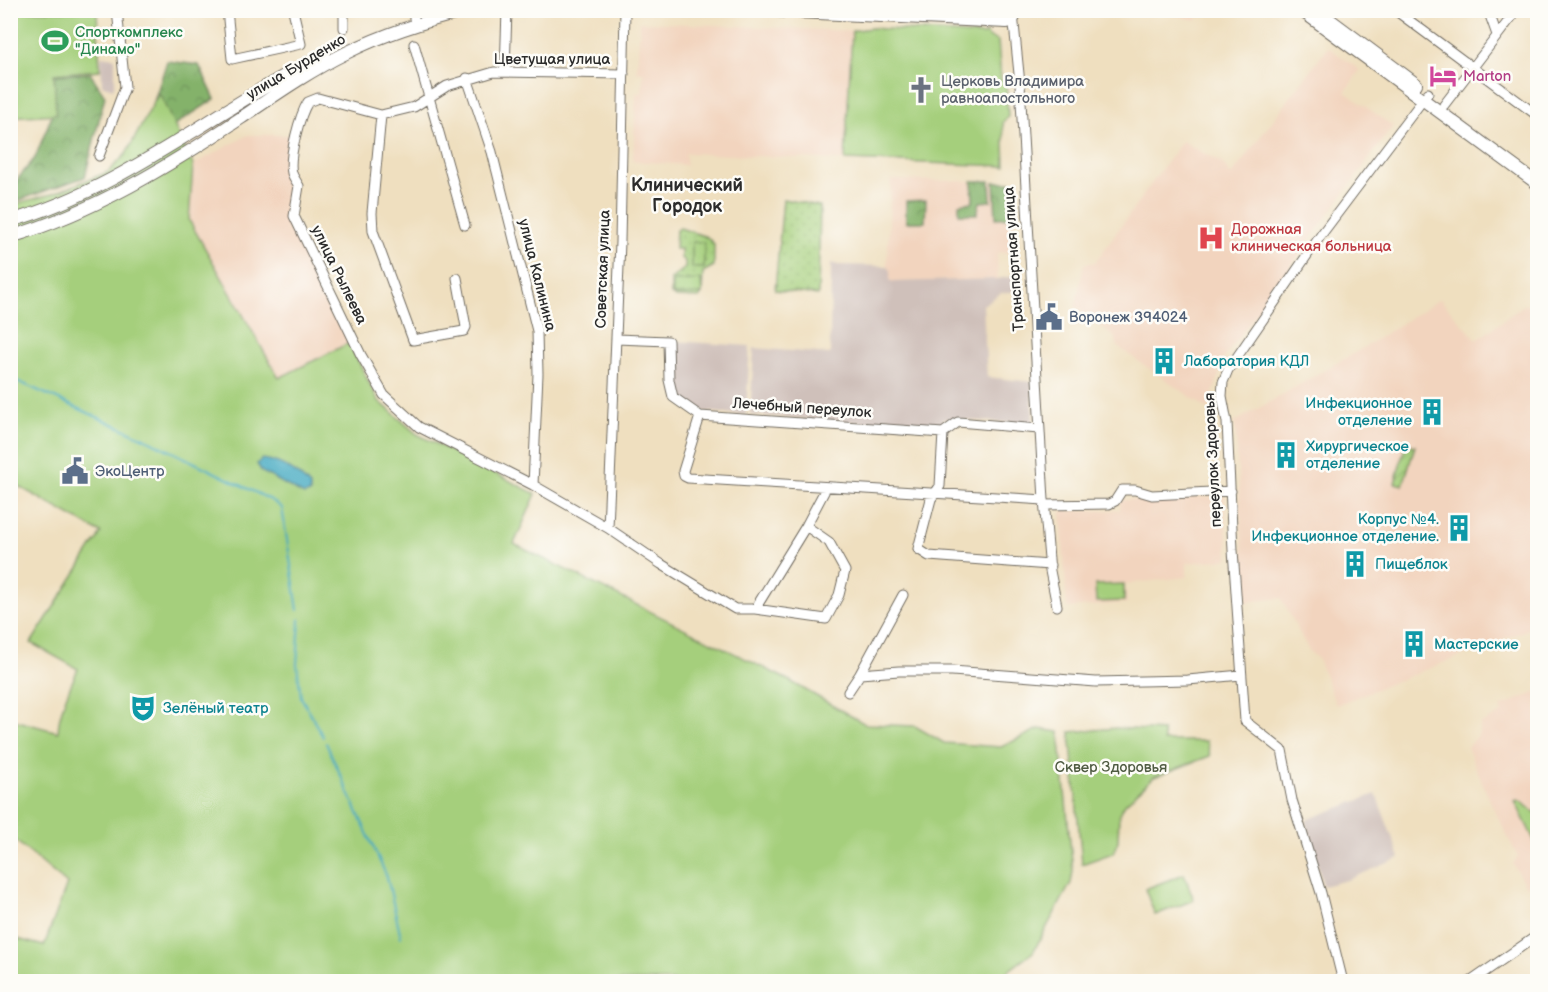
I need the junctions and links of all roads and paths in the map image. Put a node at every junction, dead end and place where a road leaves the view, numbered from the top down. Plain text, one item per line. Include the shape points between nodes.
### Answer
1 (117, 10) edge
2 (227, 10) edge
3 (293, 10) edge
4 (344, 10) edge
5 (443, 10) edge
6 (471, 10) edge
7 (507, 10) edge
8 (625, 10) edge
9 (755, 10) edge
10 (927, 10) edge
11 (1301, 10) edge
12 (1317, 10) edge
13 (1395, 10) edge
14 (1488, 10) edge
15 (1517, 10) edge
16 (1012, 12) edge
17 (414, 15) edge
18 (344, 28) dead end
19 (1497, 35) junction
20 (414, 44) dead end
21 (1472, 68) junction
22 (505, 71) junction
23 (624, 74) junction
24 (467, 78) junction
25 (1426, 96) junction
26 (430, 97) junction
27 (1444, 105) junction
28 (381, 116) junction
29 (1538, 117) edge
30 (99, 156) dead end
31 (1538, 174) edge
32 (1538, 184) edge
33 (10, 221) edge
34 (465, 225) dead end
35 (10, 237) edge
36 (457, 278) dead end
37 (616, 339) junction
38 (700, 416) junction
39 (1040, 429) junction
40 (943, 433) junction
41 (533, 485) junction
42 (825, 487) junction
43 (1230, 491) junction
44 (935, 494) junction
45 (1045, 503) junction
46 (806, 526) junction
47 (608, 528) junction
48 (1050, 566) junction
49 (903, 595) dead end
50 (1057, 606) dead end
51 (755, 609) junction
52 (860, 674) junction
53 (1241, 675) junction
54 (848, 692) dead end
55 (1538, 935) edge
56 (1343, 981) edge
57 (1470, 981) edge

1 - 30 street via 125,87
2 - 3 street via 232,59 301,44
4 - 18 street
5 - 17 main road, улица Бурденко
6 - 35 main road, улица Бурденко via 375,39 345,53 127,188 84,210
7 - 22 street
8 - 23 street, Советская улица
9 - 16 main road via 1001,22 1007,22
10 - 16 main road
11 - 25 main road
12 - 25 main road
13 - 21 street
14 - 19 street
15 - 19 street
16 - 39 street, Транспортная улица
17 - 33 main road, улица Бурденко via 284,77 76,198
19 - 21 street
20 - 26 street
21 - 27 street
21 - 29 street
22 - 23 street, Цветущая улица
22 - 24 street, Цветущая улица
23 - 37 street, Советская улица
24 - 26 street, Цветущая улица
24 - 41 street, улица Калинина via 492,152 537,331
25 - 27 main road
25 - 32 main road
25 - 43 street, переулок Здоровья via 1321,235 1228,370 1222,396
26 - 28 street, Цветущая улица via 414,107
26 - 34 street
27 - 31 main road
28 - 36 street via 372,213 374,231 413,340 464,331
28 - 41 street, улица Рылеева via 318,98 308,102 297,129 293,158 292,174 299,186 294,216 384,395 419,427
37 - 38 street via 668,341 673,397
37 - 47 street, Советская улица
38 - 40 street, Лечебный переулок
38 - 42 street via 684,476
39 - 40 street, Лечебный переулок via 958,422
39 - 45 street, Транспортная улица
40 - 44 street via 940,486
41 - 47 street, улица Рылеева
42 - 44 street
42 - 46 street
43 - 45 street via 1152,495 1122,490 1109,504
43 - 53 street, переулок Здоровья
44 - 45 street
44 - 48 street via 918,549 930,556
45 - 48 street, Транспортная улица
46 - 51 street
46 - 51 street, улица Рылеева via 829,542 845,571 839,595 826,619
47 - 51 street, улица Рылеева via 735,609
48 - 50 street, Транспортная улица
49 - 52 street
52 - 53 street via 951,671 1096,682
52 - 54 street
53 - 56 street, переулок Здоровья via 1245,721 1282,750 1292,800
55 - 57 street

